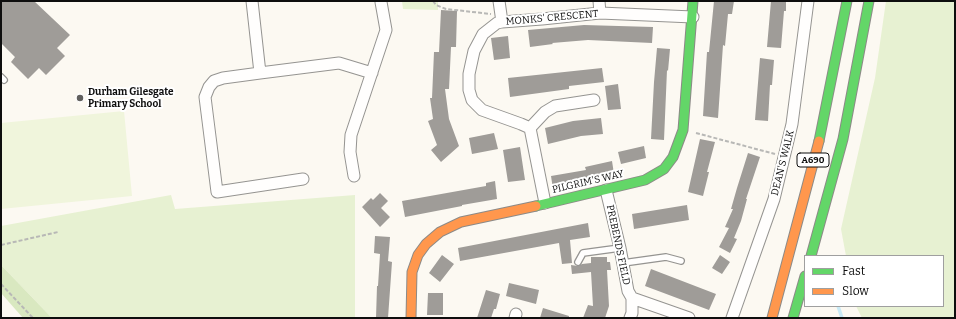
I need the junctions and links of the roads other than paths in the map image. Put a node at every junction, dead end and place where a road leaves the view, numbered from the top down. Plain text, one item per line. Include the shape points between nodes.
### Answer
1 (252, 1) edge
2 (499, 1) edge
3 (600, 1) edge
4 (693, 1) edge
5 (808, 1) edge
6 (847, 1) edge
7 (869, 1) edge
8 (381, 2) dead end
9 (600, 13) junction
10 (692, 17) junction
11 (501, 18) junction
12 (260, 73) junction
13 (372, 73) junction
14 (594, 100) dead end
15 (530, 128) junction
16 (354, 176) dead end
17 (303, 179) dead end
18 (606, 190) junction
19 (545, 203) junction
20 (620, 248) junction
21 (810, 255) edge
22 (681, 261) dead end
23 (578, 262) dead end
24 (623, 263) junction
25 (804, 280) edge
26 (632, 298) junction
27 (411, 318) edge
28 (630, 318) edge
29 (689, 318) edge
30 (732, 318) edge
31 (772, 318) edge
32 (793, 318) edge

1 - 12 street
2 - 11 street
3 - 9 street
4 - 10 main road, PILGRIM'S WAY
5 - 30 street, DEAN'S WALK via 792,124 774,199
6 - 31 main road, A690 via 822,130
7 - 21 main road, A690 via 843,139
8 - 13 street via 386,30
9 - 10 street, MONKS' CRESCENT
9 - 11 street, MONKS' CRESCENT via 542,20
10 - 18 main road, PILGRIM'S WAY via 683,130 673,157 664,169 645,180
11 - 15 street, MONKS' CRESCENT via 483,34 474,51 468,90 472,100 482,110
12 - 13 street via 339,63
12 - 17 street via 214,81 205,97 217,192
13 - 16 street via 352,135 350,152
14 - 15 street via 555,106 545,112
15 - 19 street
18 - 19 main road, PILGRIM'S WAY
18 - 20 street, PREBENDS FIELD
19 - 27 main road, PILGRIM'S WAY via 461,222 440,232 426,244 418,255 412,272
20 - 23 lane via 583,254
20 - 24 street, PREBENDS FIELD
22 - 24 lane via 666,257
24 - 26 street, PREBENDS FIELD via 628,291
25 - 32 main road
26 - 28 street, PREBENDS FIELD
26 - 29 street, PREBENDS FIELD

